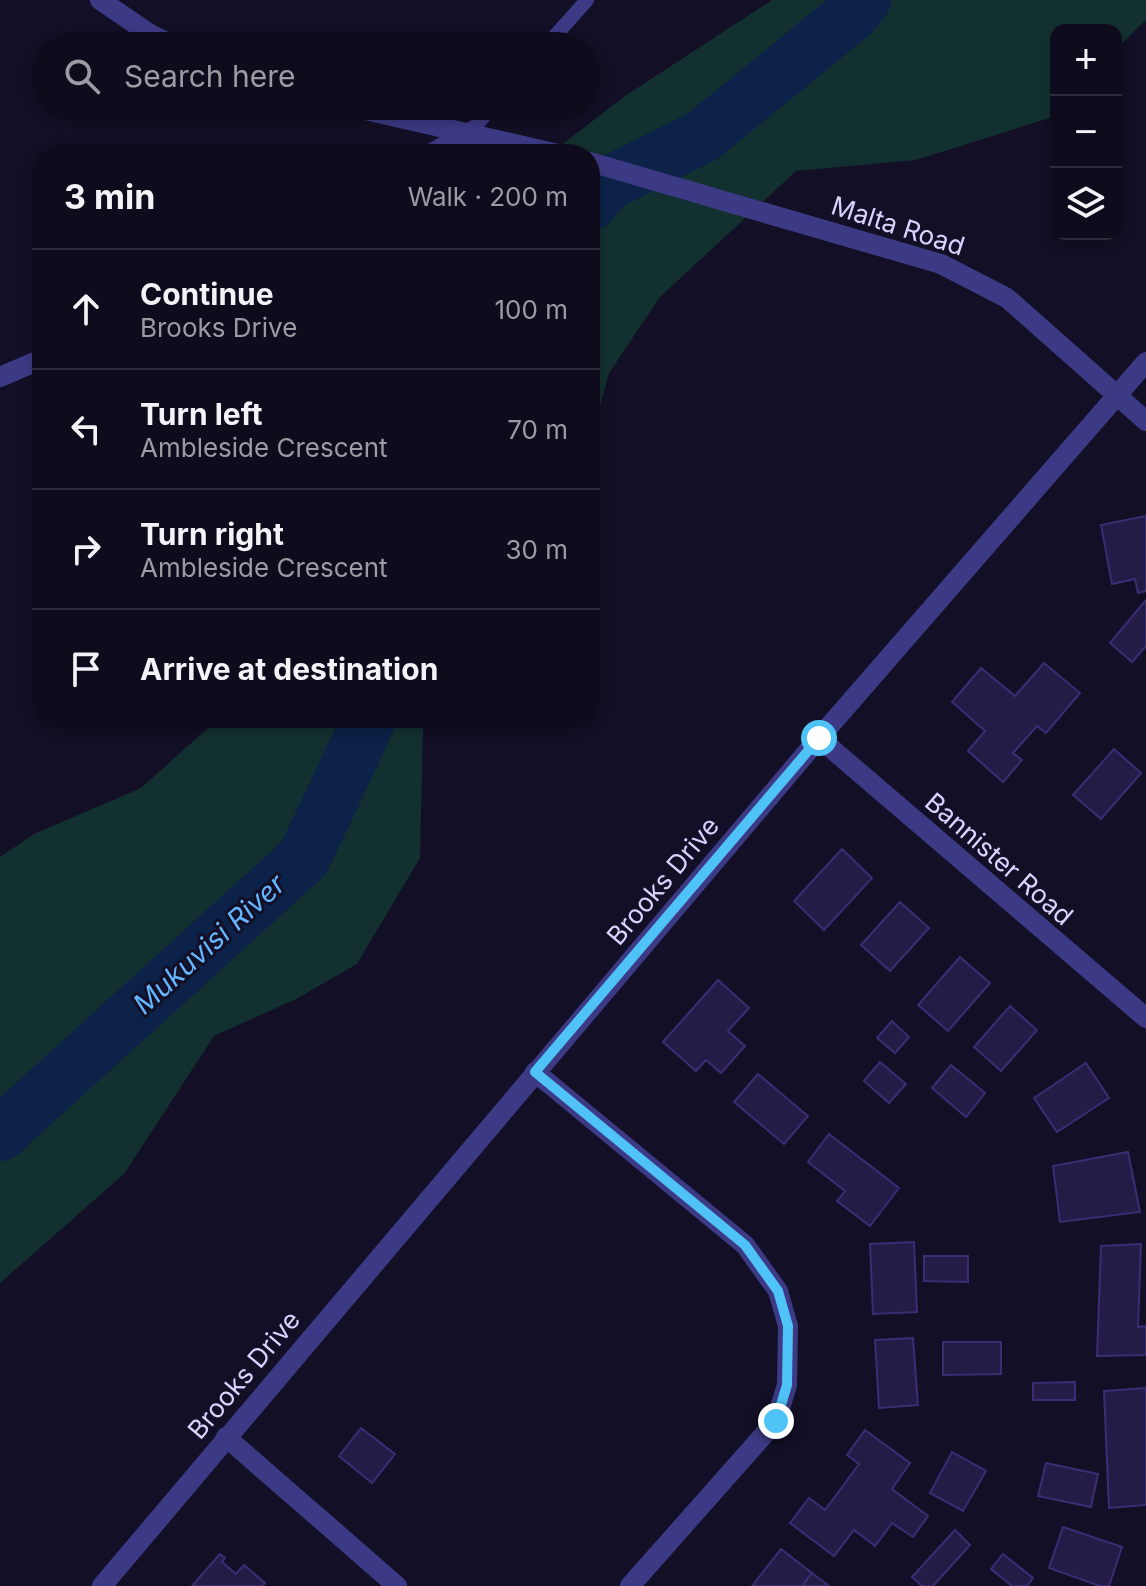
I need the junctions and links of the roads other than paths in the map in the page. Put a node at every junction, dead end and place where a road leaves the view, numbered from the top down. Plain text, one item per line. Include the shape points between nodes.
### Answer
1 (100, 0) edge
2 (587, 0) edge
3 (147, 32) edge
4 (558, 32) edge
5 (414, 120) edge
6 (481, 120) edge
7 (470, 132) junction
8 (448, 144) edge
9 (518, 144) edge
10 (600, 165) edge
11 (1146, 362) edge
12 (32, 363) edge
13 (0, 377) edge
14 (1118, 396) junction
15 (1146, 421) edge
16 (819, 738) junction
17 (1146, 1018) edge
18 (535, 1072) junction
19 (226, 1437) junction
20 (102, 1586) edge
21 (397, 1586) edge
22 (630, 1586) edge

1 - 3 street
2 - 4 lane
5 - 7 street
6 - 7 lane
7 - 8 street
7 - 9 street
10 - 14 street, Malta Road via 920,257 974,279 1007,298
11 - 14 street, Brooks Drive
12 - 13 street
14 - 15 street, Malta Road
14 - 16 street, Brooks Drive
16 - 17 street, Bannister Road
16 - 18 street, Brooks Drive
18 - 19 street, Brooks Drive
18 - 22 street via 745,1245 778,1291 788,1326 787,1385 776,1421
19 - 20 street, Brooks Drive
19 - 21 street

